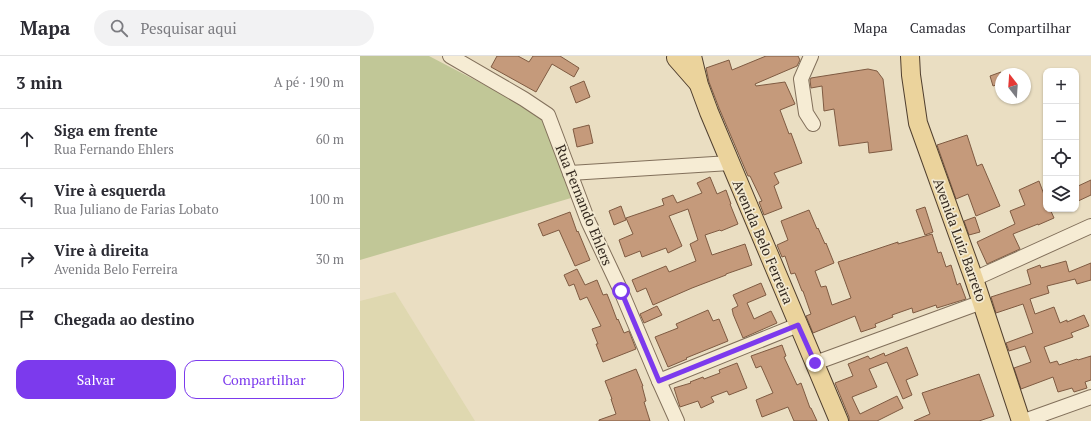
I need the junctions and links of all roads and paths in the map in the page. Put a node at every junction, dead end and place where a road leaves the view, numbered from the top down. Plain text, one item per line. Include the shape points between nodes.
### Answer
1 (450, 56) edge
2 (811, 56) edge
3 (910, 56) edge
4 (682, 57) edge
5 (813, 124) dead end
6 (730, 163) junction
7 (570, 173) junction
8 (1091, 226) edge
9 (974, 279) junction
10 (982, 302) junction
11 (798, 325) junction
12 (815, 363) junction
13 (659, 381) junction
14 (1091, 397) edge
15 (677, 421) edge
16 (839, 421) edge
17 (1021, 421) edge
18 (1024, 421) edge

1 - 7 street, Rua Fernando Ehlers via 548,115
2 - 5 street via 800,79 806,113
3 - 9 main road, Avenida Luiz Barreto via 918,124
4 - 6 main road, Avenida Belo Ferreira via 699,85
6 - 7 street
6 - 11 main road, Avenida Belo Ferreira
7 - 13 street, Rua Fernando Ehlers via 588,222
8 - 9 street
9 - 10 main road, Avenida Luiz Barreto
10 - 12 street
10 - 17 main road, Avenida Luiz Barreto
11 - 12 main road, Avenida Belo Ferreira
11 - 13 street
12 - 16 main road, Avenida Belo Ferreira
13 - 15 street, Rua Fernando Ehlers
14 - 18 street

